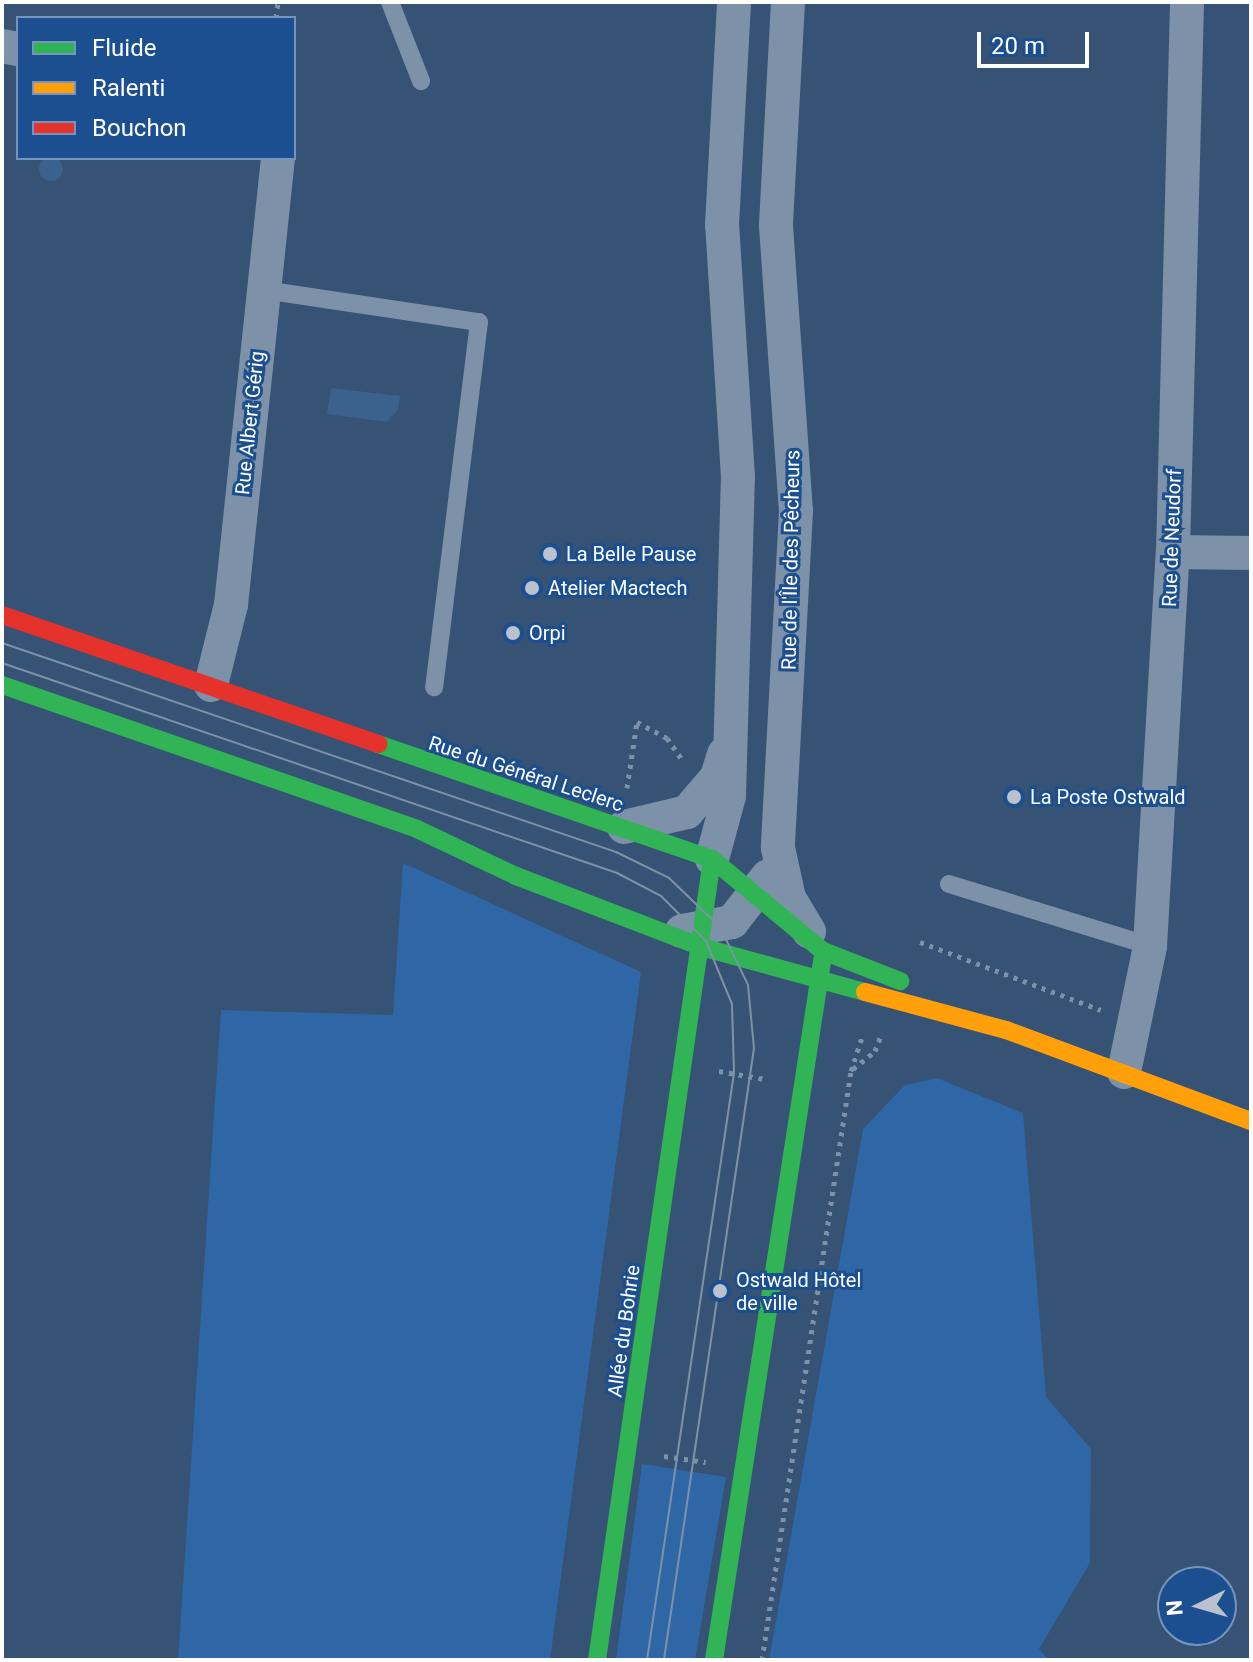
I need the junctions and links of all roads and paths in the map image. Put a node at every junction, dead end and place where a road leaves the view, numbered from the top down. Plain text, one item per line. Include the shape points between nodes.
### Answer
1 (390, 2) edge
2 (734, 2) edge
3 (788, 2) edge
4 (1187, 2) edge
5 (421, 81) dead end
6 (725, 156) junction
7 (778, 159) junction
8 (278, 160) edge
9 (264, 290) junction
10 (1173, 552) junction
11 (1251, 553) edge
12 (2, 615) edge
13 (2, 685) edge
14 (211, 685) junction
15 (434, 687) dead end
16 (728, 730) junction
17 (621, 828) junction
18 (778, 848) junction
19 (718, 857) junction
20 (949, 884) dead end
21 (748, 907) junction
22 (650, 926) junction
23 (906, 938) dead end
24 (706, 939) junction
25 (1150, 946) junction
26 (812, 970) junction
27 (891, 1004) junction
28 (692, 1009) junction
29 (1134, 1026) junction
30 (1006, 1030) junction
31 (863, 1033) dead end
32 (809, 1060) junction
33 (1124, 1072) junction
34 (1251, 1121) edge
35 (597, 1660) edge
36 (714, 1660) edge
37 (762, 1660) edge

1 - 5 lane
2 - 6 street
3 - 7 street, Rue de l'Île des Pêcheurs
4 - 10 street, Rue de Neudorf
6 - 7 street
6 - 16 street via 724,253 739,411
7 - 18 street, Rue de l'Île des Pêcheurs via 777,265 796,511
8 - 9 street, Rue Albert Gérig
9 - 14 street, Rue Albert Gérig via 231,605
9 - 15 lane via 479,322
10 - 11 street
10 - 25 street, Rue de Neudorf
12 - 14 main road, Rue du Général Leclerc
13 - 22 main road via 417,829
14 - 17 main road, Rue du Général Leclerc
16 - 17 street via 704,797 669,820
16 - 19 street via 729,796
17 - 19 main road, Rue du Général Leclerc
18 - 21 street
18 - 26 street, Rue de l'Île des Pêcheurs
19 - 21 street
19 - 24 main road, Allée du Bohrie
20 - 25 lane
21 - 24 street
21 - 26 street
22 - 24 street
22 - 28 main road, Allée du Bohrie via 687,962
23 - 29 path
24 - 26 main road
24 - 28 main road, Allée du Bohrie
25 - 29 street, Rue de Neudorf
26 - 27 main road
26 - 30 main road
26 - 32 main road
27 - 30 main road
27 - 32 main road via 839,1010 817,1034
28 - 35 main road, Allée du Bohrie
29 - 33 street, Rue de Neudorf
30 - 33 main road
31 - 37 path via 851,1071
32 - 36 main road
33 - 34 main road

